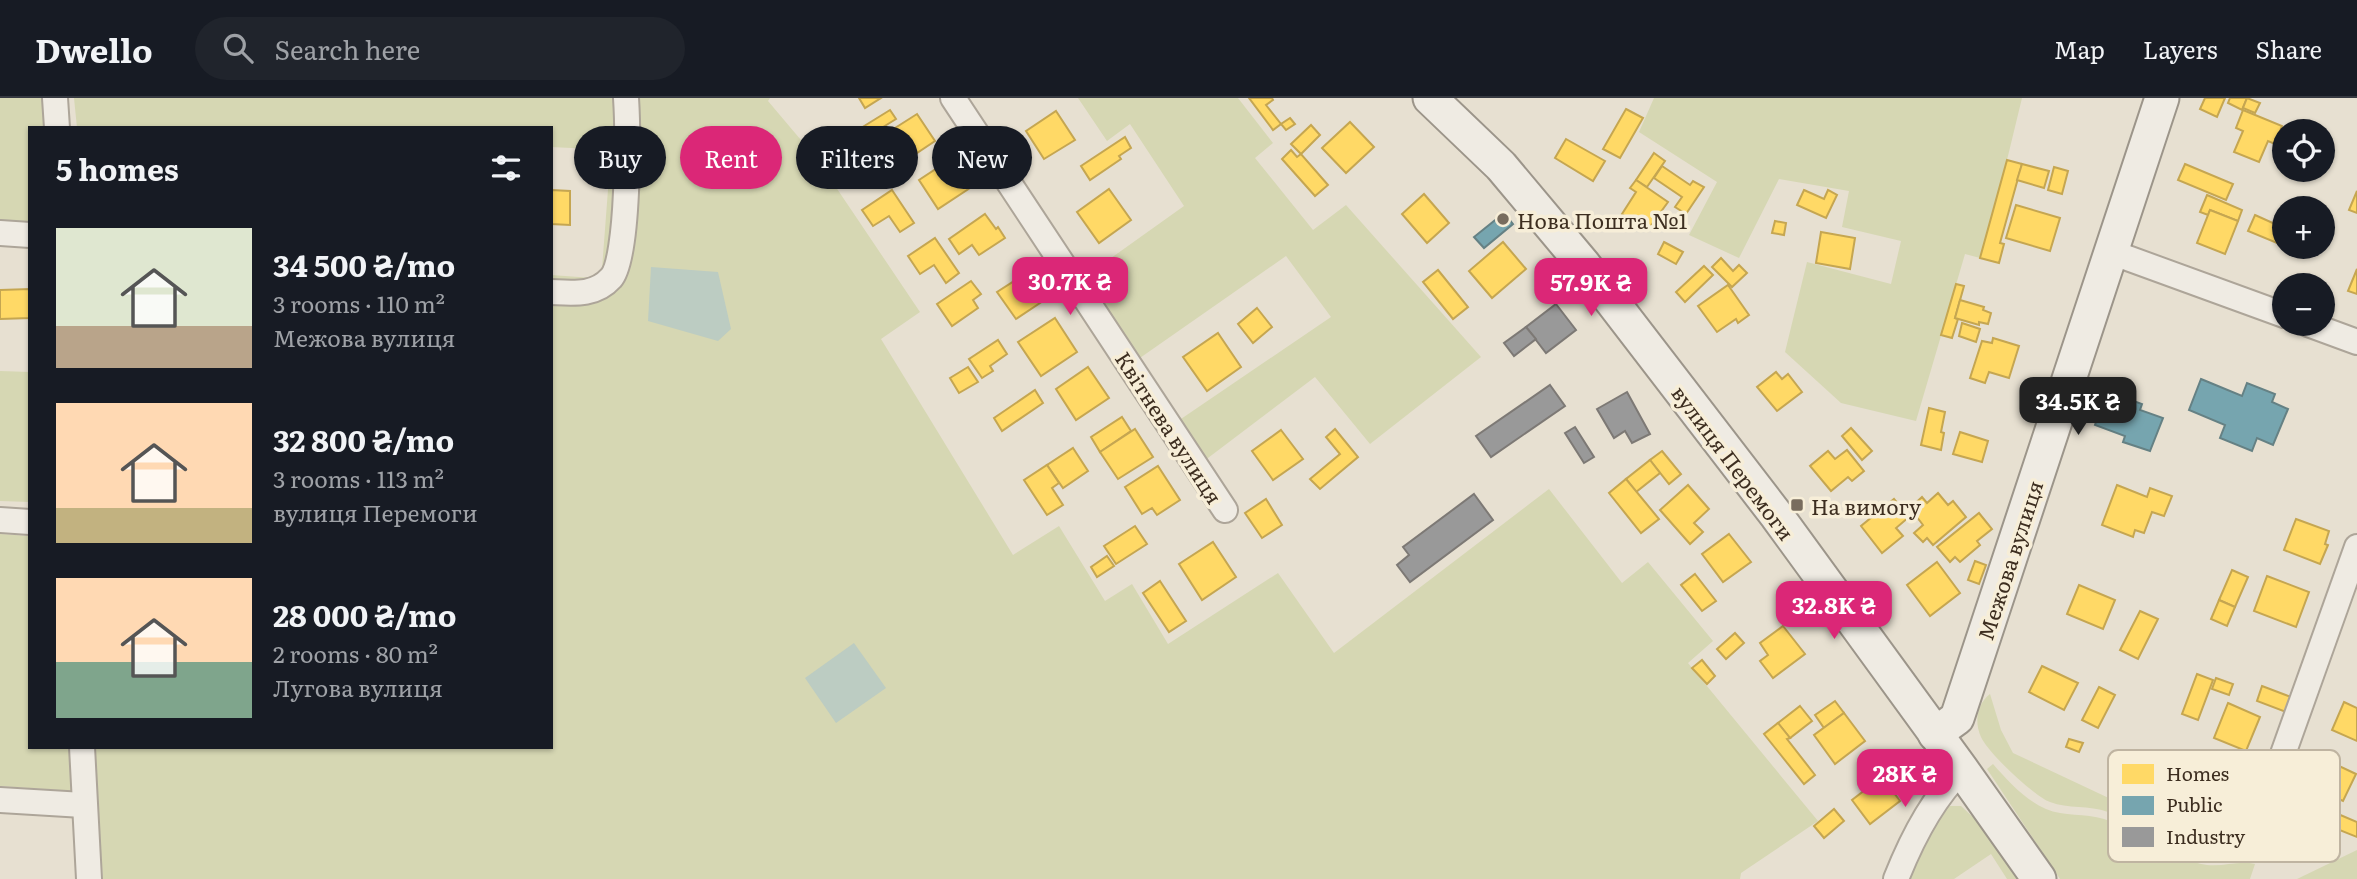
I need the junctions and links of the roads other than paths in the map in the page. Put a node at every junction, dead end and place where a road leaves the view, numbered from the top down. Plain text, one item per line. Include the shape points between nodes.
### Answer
1 (55, 98) edge
2 (625, 98) edge
3 (953, 98) edge
4 (1430, 98) edge
5 (2162, 98) edge
6 (57, 126) edge
7 (0, 233) edge
8 (28, 235) edge
9 (2111, 252) junction
10 (553, 292) edge
11 (2272, 311) edge
12 (2335, 334) edge
13 (2357, 342) edge
14 (1225, 510) dead end
15 (0, 520) edge
16 (28, 522) edge
17 (2357, 548) edge
18 (1936, 734) junction
19 (82, 749) edge
20 (2285, 750) edge
21 (1962, 770) junction
22 (0, 800) edge
23 (83, 805) junction
24 (89, 879) edge
25 (1896, 879) edge
26 (2039, 879) edge

1 - 6 street
2 - 10 street via 628,125 622,248 614,276 598,289
3 - 14 street, Квітнева вулиця
4 - 18 main road, вулиця Перемоги via 1501,166 1584,265 1777,516
5 - 9 main road, Межова вулиця
7 - 8 street
9 - 11 street
9 - 18 main road, Межова вулиця via 1957,718
12 - 13 street
15 - 16 street
17 - 20 street
18 - 21 main road, вулиця Перемоги
19 - 23 street
21 - 25 street via 1922,824
21 - 26 main road, вулиця Перемоги
22 - 23 street
23 - 24 street

